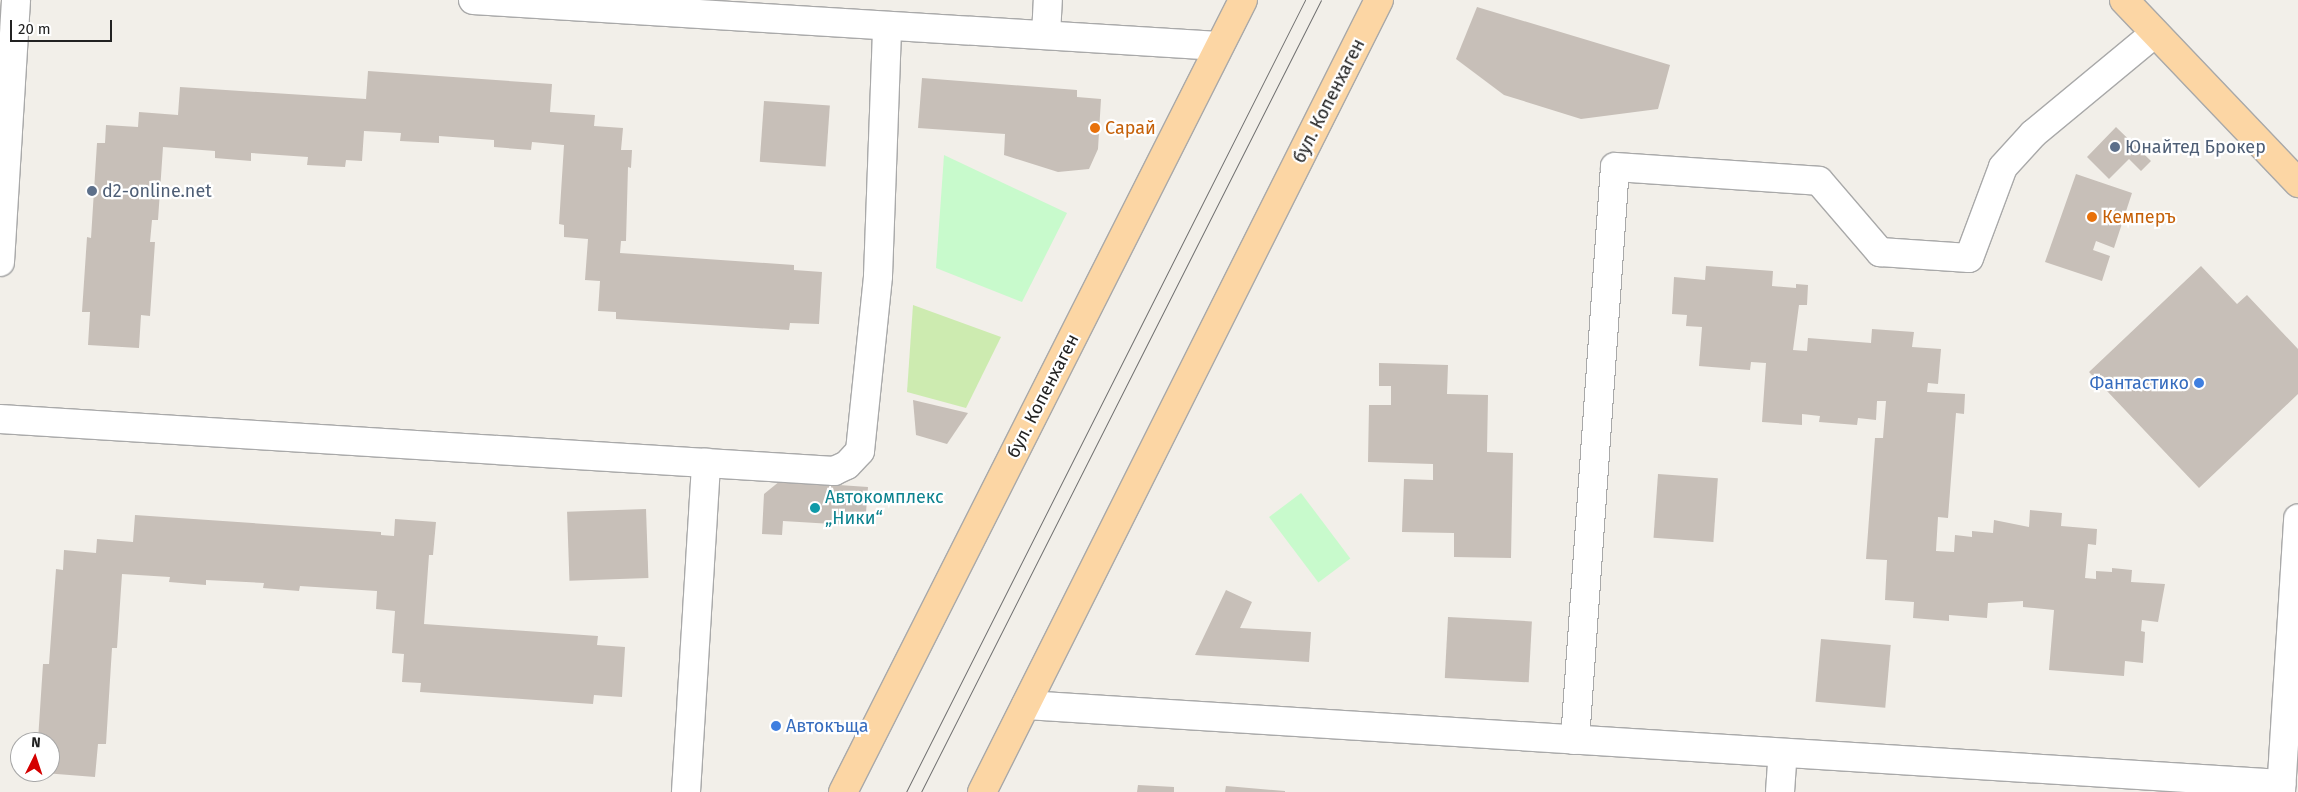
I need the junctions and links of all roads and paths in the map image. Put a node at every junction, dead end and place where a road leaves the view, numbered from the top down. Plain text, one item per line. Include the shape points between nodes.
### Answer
1 (16, 0) edge
2 (473, 0) edge
3 (1048, 0) edge
4 (1243, 0) edge
5 (1379, 0) edge
6 (2124, 0) edge
7 (887, 26) junction
8 (2155, 33) junction
9 (1046, 35) junction
10 (1219, 46) junction
11 (2298, 183) edge
12 (0, 262) edge
13 (0, 419) edge
14 (706, 463) junction
15 (2298, 520) edge
16 (1026, 705) junction
17 (1575, 740) junction
18 (1783, 753) junction
19 (2282, 788) edge
20 (686, 792) edge
21 (842, 792) edge
22 (982, 792) edge
23 (1780, 792) edge

1 - 12 street
2 - 7 street
3 - 9 street
4 - 10 main road, бул. Копенхаген
5 - 16 main road, бул. Копенхаген
6 - 8 main road
7 - 9 street
7 - 14 street via 878,276 860,451 847,465 834,471
8 - 11 main road
8 - 17 street via 2033,134 2004,167 1969,258 1880,252 1819,182 1615,167
9 - 10 street
10 - 21 main road, бул. Копенхаген
13 - 14 street
14 - 20 street
15 - 19 street
16 - 17 street
16 - 22 main road, бул. Копенхаген
17 - 18 street
18 - 19 street
18 - 23 street

